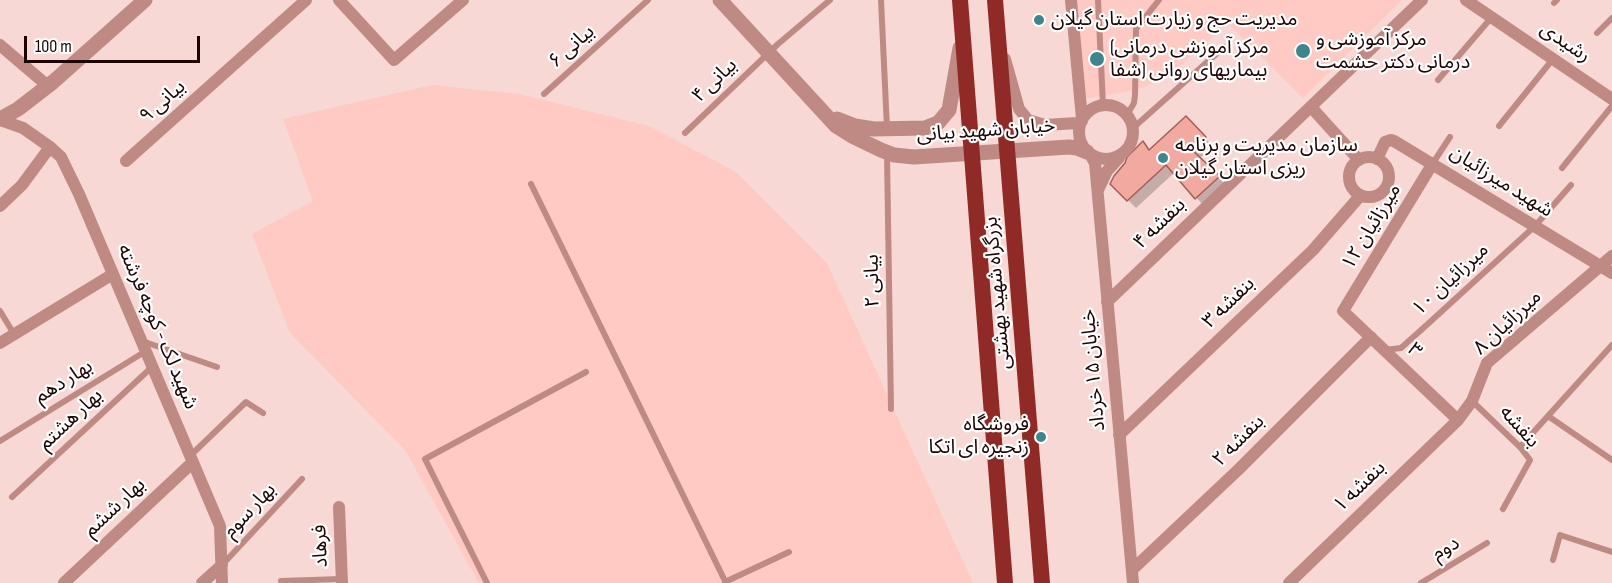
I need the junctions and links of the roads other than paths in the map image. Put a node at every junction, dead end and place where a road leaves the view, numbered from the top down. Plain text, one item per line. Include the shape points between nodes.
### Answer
1 (145, 0) edge
2 (306, 0) edge
3 (339, 0) edge
4 (463, 0) edge
5 (648, 0) edge
6 (720, 0) edge
7 (830, 0) edge
8 (881, 0) edge
9 (960, 0) edge
10 (995, 0) edge
11 (1071, 0) edge
12 (1098, 0) edge
13 (1159, 0) edge
14 (1422, 0) edge
15 (1466, 0) edge
16 (1491, 18) junction
17 (1612, 18) edge
18 (998, 31) junction
19 (1597, 33) dead end
20 (963, 34) junction
21 (0, 45) edge
22 (1224, 47) dead end
23 (769, 53) junction
24 (1553, 59) junction
25 (1438, 80) dead end
26 (48, 86) junction
27 (544, 94) dead end
28 (1612, 99) edge
29 (1103, 105) junction
30 (1612, 106) edge
31 (1311, 107) junction
32 (823, 113) junction
33 (1127, 116) junction
34 (1, 120) edge
35 (1082, 120) junction
36 (1499, 126) dead end
37 (1133, 128) junction
38 (886, 129) junction
39 (685, 133) dead end
40 (1450, 137) dead end
41 (50, 147) junction
42 (887, 152) junction
43 (1008, 152) junction
44 (1125, 152) junction
45 (1088, 153) junction
46 (972, 154) junction
47 (1377, 159) junction
48 (1359, 160) junction
49 (126, 161) dead end
50 (1433, 163) junction
51 (1562, 168) dead end
52 (531, 184) dead end
53 (1571, 185) dead end
54 (1097, 194) junction
55 (1360, 196) junction
56 (0, 206) edge
57 (1535, 226) junction
58 (1612, 256) edge
59 (1607, 270) edge
60 (113, 274) junction
61 (1107, 302) junction
62 (0, 311) edge
63 (1343, 311) joint
64 (15, 334) junction
65 (1371, 337) junction
66 (0, 344) edge
67 (144, 345) junction
68 (1612, 345) edge
69 (1384, 350) junction
70 (153, 366) junction
71 (217, 367) dead end
72 (586, 372) dead end
73 (1472, 401) junction
74 (891, 409) dead end
75 (263, 413) dead end
76 (1548, 416) junction
77 (1458, 420) junction
78 (1119, 435) junction
79 (0, 441) edge
80 (1520, 447) junction
81 (192, 459) junction
82 (1612, 460) edge
83 (303, 479) dead end
84 (12, 497) dead end
85 (339, 507) dead end
86 (1503, 509) dead end
87 (1487, 543) dead end
88 (789, 552) dead end
89 (1612, 552) edge
90 (1553, 560) dead end
91 (222, 565) junction
92 (1132, 570) junction
93 (281, 581) dead end
94 (342, 581) edge
95 (725, 582) edge
96 (64, 583) edge
97 (202, 583) edge
98 (222, 583) edge
99 (487, 583) edge
100 (1005, 583) edge
101 (1042, 583) edge
102 (1133, 583) edge
103 (1289, 583) edge
104 (1421, 583) edge

1 - 26 street
2 - 49 street, بیانی ۹
3 - 4 street via 394,60
5 - 27 lane, بیانی ۶
6 - 23 street
7 - 23 lane, بیانی ۴
8 - 38 lane
9 - 20 highway, بزرگراه شهید بهشتی
10 - 18 highway, بزرگراه شهید بهشتی
11 - 35 street
12 - 29 lane
13 - 33 lane via 1136,29 1135,95
14 - 31 street, بنفشه ۴
15 - 16 street, رشیدی
16 - 24 street, رشیدی
16 - 25 lane
17 - 19 lane
18 - 35 street, خیابان شهید بیانی via 1018,105 1026,118 1041,125
18 - 43 highway, بزرگراه شهید بهشتی
20 - 38 street, خیابان شهید بیانی via 950,106 943,119 928,128
20 - 46 highway, بزرگراه شهید بهشتی
21 - 26 street
22 - 37 lane
23 - 32 street
23 - 39 lane, بیانی ۴
24 - 28 street, رشیدی
24 - 36 lane
26 - 34 street
29 - 33 street via 1117,107
29 - 35 street via 1092,109
30 - 51 lane
31 - 48 street
31 - 61 street, بنفشه ۴
32 - 38 street, خیابان شهید بیانی via 855,126
32 - 42 street, خیابان شهید بیانی via 852,136
33 - 37 street
34 - 41 street, شهید لک - کوچه فرشته via 23,128
35 - 45 street via 1079,136
37 - 44 street via 1132,141
40 - 50 lane
41 - 56 street via 22,185
41 - 60 street, شهید لک - کوچه فرشته via 61,157
42 - 46 street, خیابان شهید بیانی via 914,157
42 - 74 lane, بیانی ۲
43 - 45 street, خیابان شهید بیانی via 1074,147
43 - 46 street, خیابان شهید بیانی
43 - 101 highway, بزرگراه شهید بهشتی
44 - 45 street via 1106,160
44 - 54 street via 1107,171
45 - 54 street, خیابان ۱۵ خرداد via 1095,163
46 - 100 highway, بزرگراه شهید بهشتی
47 - 48 street
47 - 50 street, شهید میرزائیان via 1385,142 1391,140
47 - 55 street via 1388,170 1387,186 1376,196
48 - 55 street via 1352,166 1349,178
50 - 57 street, شهید میرزائیان
50 - 63 street, میرزائیان ۱۲
52 - 95 lane
53 - 57 lane, میرزائیان ۱۰
54 - 61 street, خیابان ۱۵ خرداد
55 - 78 street, بنفشه ۳ via 1313,250
57 - 59 street, شهید میرزائیان
57 - 69 lane, میرزائیان ۱۰ via 1401,348
58 - 59 street, میرزائیان ۸
59 - 73 street, میرزائیان ۸ via 1487,363
60 - 64 street
60 - 67 street, شهید لک - کوچه فرشته
61 - 78 street, خیابان ۱۵ خرداد
62 - 64 lane
63 - 65 street, ۳
64 - 66 street
65 - 69 street, ۳
65 - 92 street, بنفشه ۲
67 - 70 street, شهید لک - کوچه فرشته
67 - 71 lane
67 - 79 lane, بهار دهم
68 - 76 lane
69 - 77 street, ۳
70 - 81 street, شهید لک - کوچه فرشته
70 - 84 lane, بهار هشتم
72 - 99 lane via 425,459
73 - 77 street, میرزائیان ۸
73 - 80 lane, بنفشه
75 - 81 lane via 246,402
76 - 80 lane
76 - 82 lane
77 - 103 street, بنفشه ۱
78 - 92 street, خیابان ۱۵ خرداد
80 - 86 lane, بنفشه via 1530,460
81 - 91 street, شهید لک - کوچه فرشته via 220,526
81 - 96 street, بهار ششم
83 - 91 lane, بهار سوم
85 - 94 street, فرهاد
87 - 104 lane, دوم
88 - 95 lane
89 - 90 lane via 1560,535
91 - 97 street
91 - 98 street, شهید لک - کوچه فرشته
92 - 102 street, خیابان ۱۵ خرداد
93 - 94 lane

